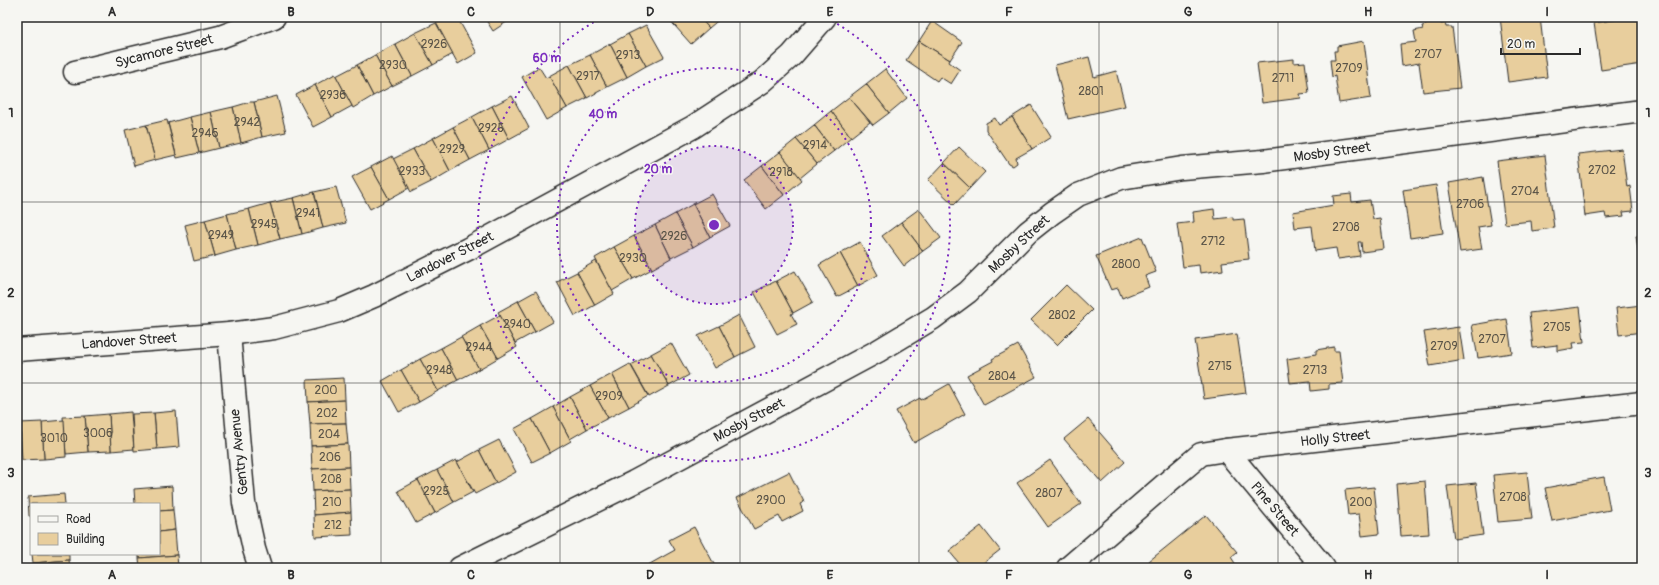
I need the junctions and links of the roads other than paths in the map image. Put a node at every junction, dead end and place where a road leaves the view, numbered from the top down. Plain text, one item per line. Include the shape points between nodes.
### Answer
1 (274, 17) edge
2 (825, 17) edge
3 (75, 72) dead end
4 (1642, 111) edge
5 (229, 334) junction
6 (17, 350) edge
7 (1642, 403) edge
8 (1226, 450) junction
9 (260, 568) edge
10 (460, 568) edge
11 (1068, 568) edge
12 (1324, 568) edge

1 - 3 street, Sycamore Street via 220,37
2 - 5 street, Landover Street via 792,55 736,101 694,127 468,249 339,311 274,328
4 - 10 street, Mosby Street via 1263,161 1182,168 1121,178 1078,195 1052,213 1028,232 968,292 933,318 878,351 634,482
5 - 6 street, Landover Street
5 - 9 street, Gentry Avenue via 244,503
7 - 8 street, Holly Street
8 - 11 street, Holly Street via 1201,454
8 - 12 street, Pine Street

